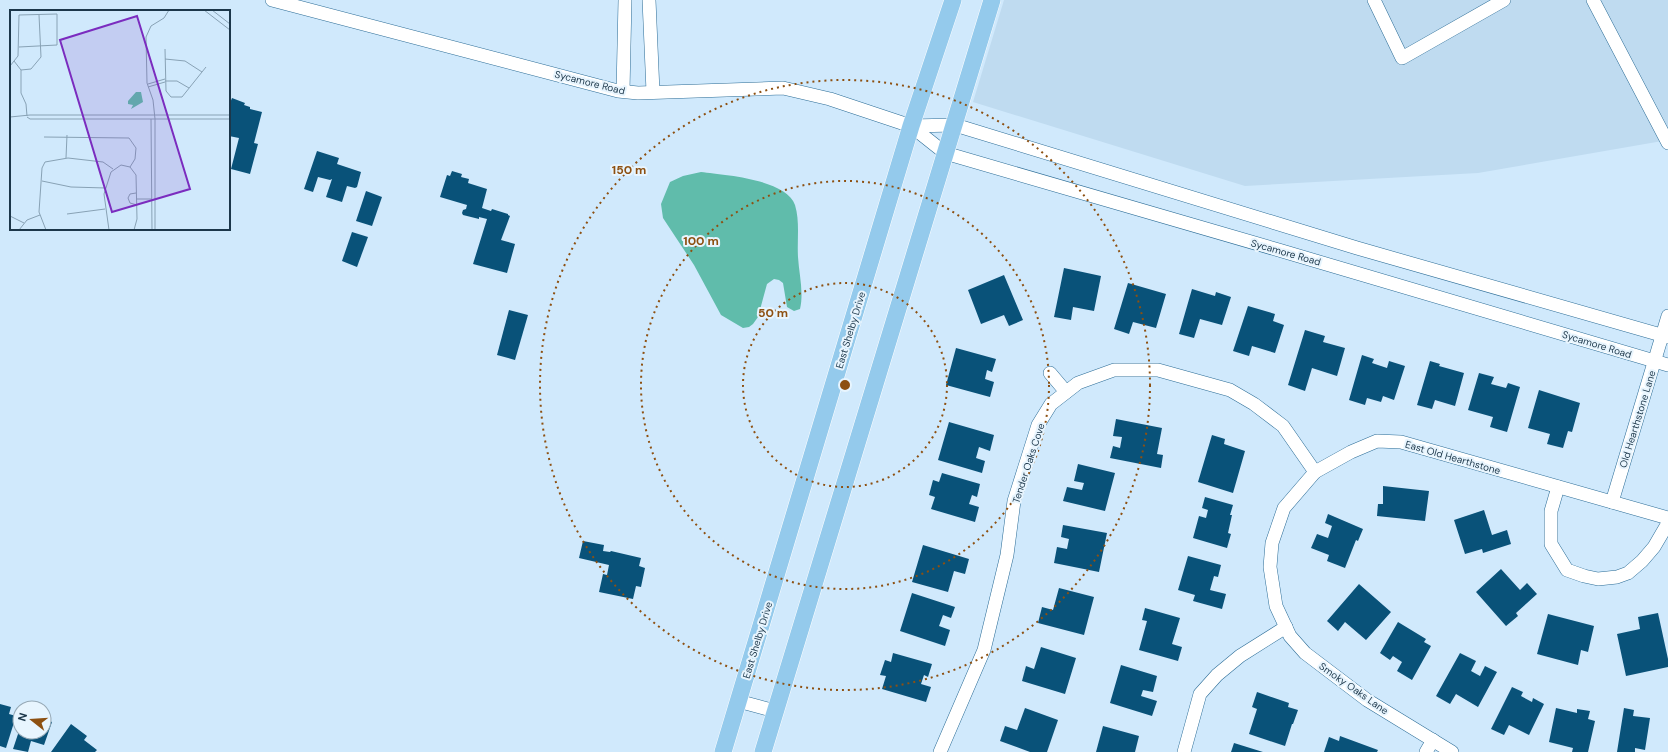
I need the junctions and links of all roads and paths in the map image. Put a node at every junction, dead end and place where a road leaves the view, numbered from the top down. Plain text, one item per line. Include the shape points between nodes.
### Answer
1 (272, 0) edge
2 (625, 0) edge
3 (649, 0) edge
4 (953, 0) edge
5 (992, 0) edge
6 (1374, 0) edge
7 (1504, 0) edge
8 (1593, 0) edge
9 (623, 91) junction
10 (653, 92) junction
11 (955, 125) junction
12 (911, 126) junction
13 (1668, 143) edge
14 (945, 153) junction
15 (1668, 316) edge
16 (1665, 336) edge
17 (1655, 362) junction
18 (1668, 366) edge
19 (1050, 373) dead end
20 (1066, 392) junction
21 (1315, 472) junction
22 (1558, 487) junction
23 (1612, 502) junction
24 (1668, 518) edge
25 (1668, 523) edge
26 (1286, 627) junction
27 (738, 701) junction
28 (775, 711) junction
29 (1433, 740) junction
30 (723, 752) edge
31 (763, 752) edge
32 (940, 752) edge
33 (1184, 752) edge
34 (1426, 752) edge
35 (1452, 752) edge

1 - 9 street, Sycamore Road
2 - 9 street
3 - 10 street
4 - 12 main road, East Shelby Drive
5 - 11 main road
6 - 7 street via 1402,58
8 - 13 street
9 - 10 street, Sycamore Road
10 - 12 street, Sycamore Road via 783,88 830,99
11 - 12 street, Sycamore Road
11 - 14 main road
11 - 16 street, Sycamore Road via 1357,248
12 - 14 street, Sycamore Road
12 - 27 main road, East Shelby Drive
14 - 17 street, Sycamore Road
14 - 28 main road
15 - 16 street, Old Hearthstone Lane
16 - 17 street, Old Hearthstone Lane
17 - 18 street, Sycamore Road
17 - 23 street, Old Hearthstone Lane
19 - 20 street
20 - 21 street, Tender Oaks Cove via 1078,383 1114,370 1158,370 1230,390 1283,426
20 - 32 street, Tender Oaks Cove via 1052,404 1038,425 1014,501 1007,556 984,650
21 - 22 street, East Old Hearthstone via 1351,452 1377,442 1401,442
21 - 26 street, East Old Hearthstone via 1284,508 1272,543 1270,567 1276,606
22 - 23 street, East Old Hearthstone
22 - 25 street via 1551,511 1551,544 1567,570 1584,576 1611,578 1628,572 1654,547
23 - 24 street, East Old Hearthstone
26 - 29 street, Smoky Oaks Lane via 1290,636 1311,657 1367,700
26 - 33 street via 1240,656 1200,694
27 - 28 street
27 - 30 main road, East Shelby Drive
28 - 31 main road
29 - 34 street
29 - 35 street, Smoky Oaks Lane

